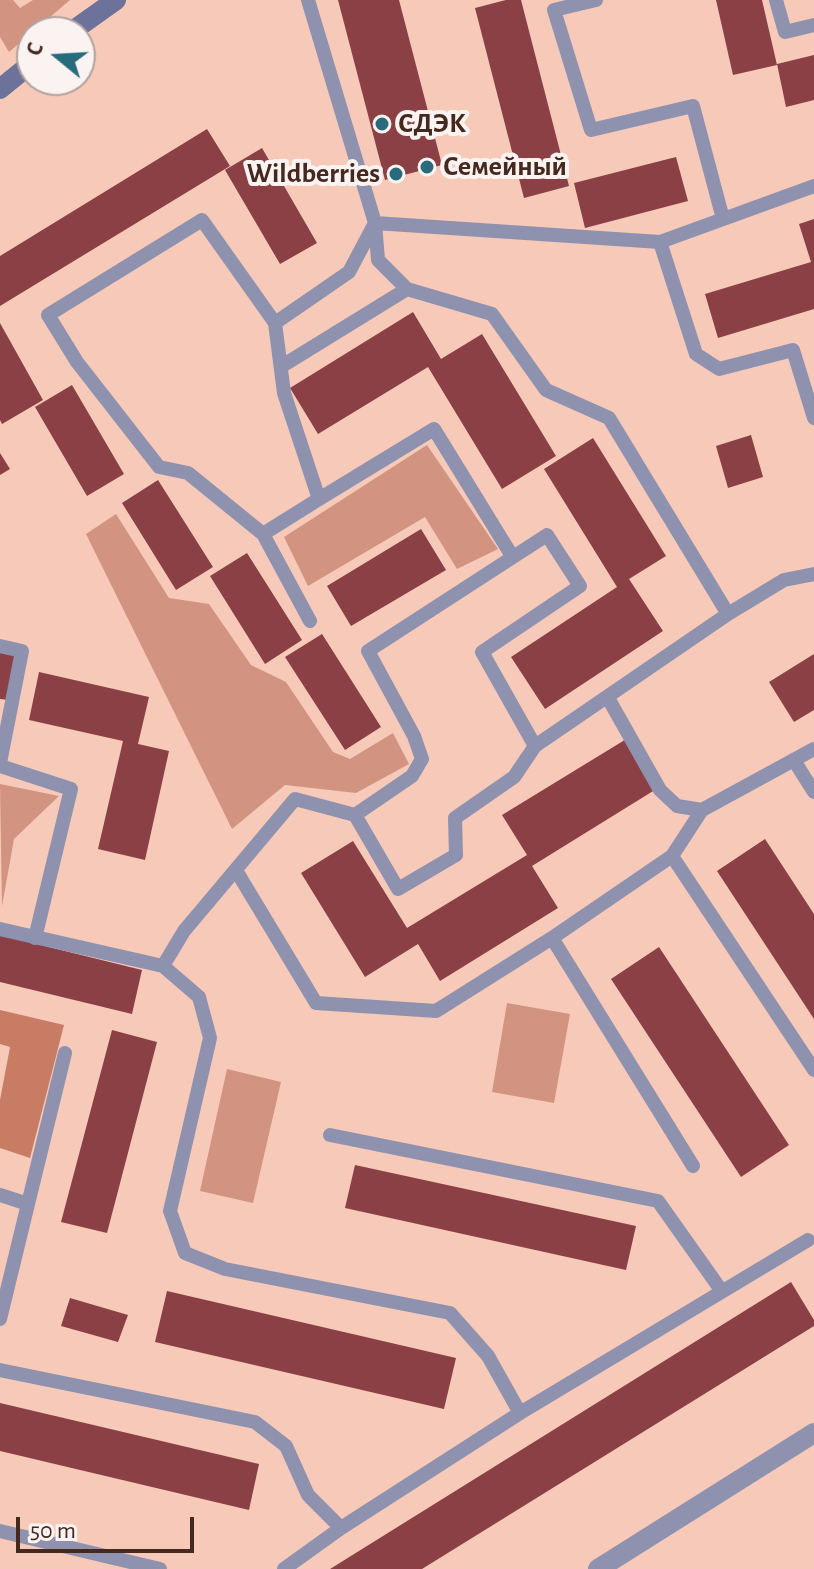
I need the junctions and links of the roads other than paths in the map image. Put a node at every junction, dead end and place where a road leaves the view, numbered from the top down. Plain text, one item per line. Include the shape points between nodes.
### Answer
1 (116, 0) edge
2 (308, 0) edge
3 (596, 0) edge
4 (776, 0) edge
5 (94, 16) edge
6 (814, 25) edge
7 (16, 76) edge
8 (0, 89) edge
9 (814, 186) edge
10 (723, 219) junction
11 (375, 223) junction
12 (660, 242) junction
13 (407, 289) junction
14 (275, 323) junction
15 (282, 366) junction
16 (814, 418) edge
17 (319, 499) junction
18 (263, 534) junction
19 (512, 556) junction
20 (814, 574) edge
21 (728, 614) junction
22 (310, 621) dead end
23 (0, 646) edge
24 (608, 698) junction
25 (535, 746) junction
26 (814, 749) edge
27 (795, 762) junction
28 (0, 765) edge
29 (814, 792) edge
30 (702, 810) junction
31 (355, 815) junction
32 (672, 856) junction
33 (237, 872) junction
34 (0, 929) edge
35 (35, 938) junction
36 (552, 938) junction
37 (163, 966) junction
38 (65, 1053) dead end
39 (814, 1070) edge
40 (330, 1135) dead end
41 (693, 1166) dead end
42 (0, 1195) edge
43 (28, 1204) junction
44 (812, 1242) edge
45 (721, 1290) junction
46 (0, 1319) edge
47 (0, 1370) edge
48 (520, 1413) junction
49 (814, 1433) edge
50 (341, 1528) junction
51 (0, 1531) edge
52 (160, 1569) edge
53 (284, 1569) edge
54 (598, 1569) edge

1 - 5 main road
2 - 11 lane
3 - 10 lane via 554,10 591,130 693,106
4 - 6 lane via 785,32
7 - 8 main road
9 - 10 lane
10 - 12 lane
11 - 12 lane
11 - 13 lane via 378,260
11 - 14 lane via 349,272
12 - 16 lane via 696,354 719,369 793,350
13 - 15 lane
13 - 21 lane via 492,314 546,390 609,418
14 - 15 lane
14 - 18 lane via 202,220 48,315 77,362 159,467 188,473
15 - 17 lane via 284,393
17 - 18 lane
17 - 19 lane via 434,429
18 - 22 lane
19 - 25 lane via 547,535 580,586 482,652
19 - 31 lane via 368,651 422,759 412,776
20 - 21 lane via 784,580
21 - 24 lane
23 - 28 lane via 22,651
24 - 25 lane
24 - 30 lane via 660,790 677,806
25 - 31 lane via 514,777 455,818 456,855 398,889
26 - 27 lane
27 - 29 lane
27 - 30 lane
28 - 35 lane via 71,789
30 - 32 lane
31 - 33 lane via 295,799
32 - 36 lane
32 - 39 lane
33 - 36 lane via 316,1003 436,1011
33 - 37 lane via 184,931
34 - 35 lane
35 - 37 lane
36 - 41 lane
37 - 48 lane via 199,997 210,1038 170,1211 185,1253 225,1269 450,1313 488,1356
38 - 43 lane
40 - 45 lane via 658,1201
42 - 43 lane
43 - 46 lane
44 - 45 lane
45 - 48 lane
47 - 50 lane via 255,1422 286,1446 308,1495
48 - 50 lane
49 - 54 street
50 - 53 lane
51 - 52 lane

